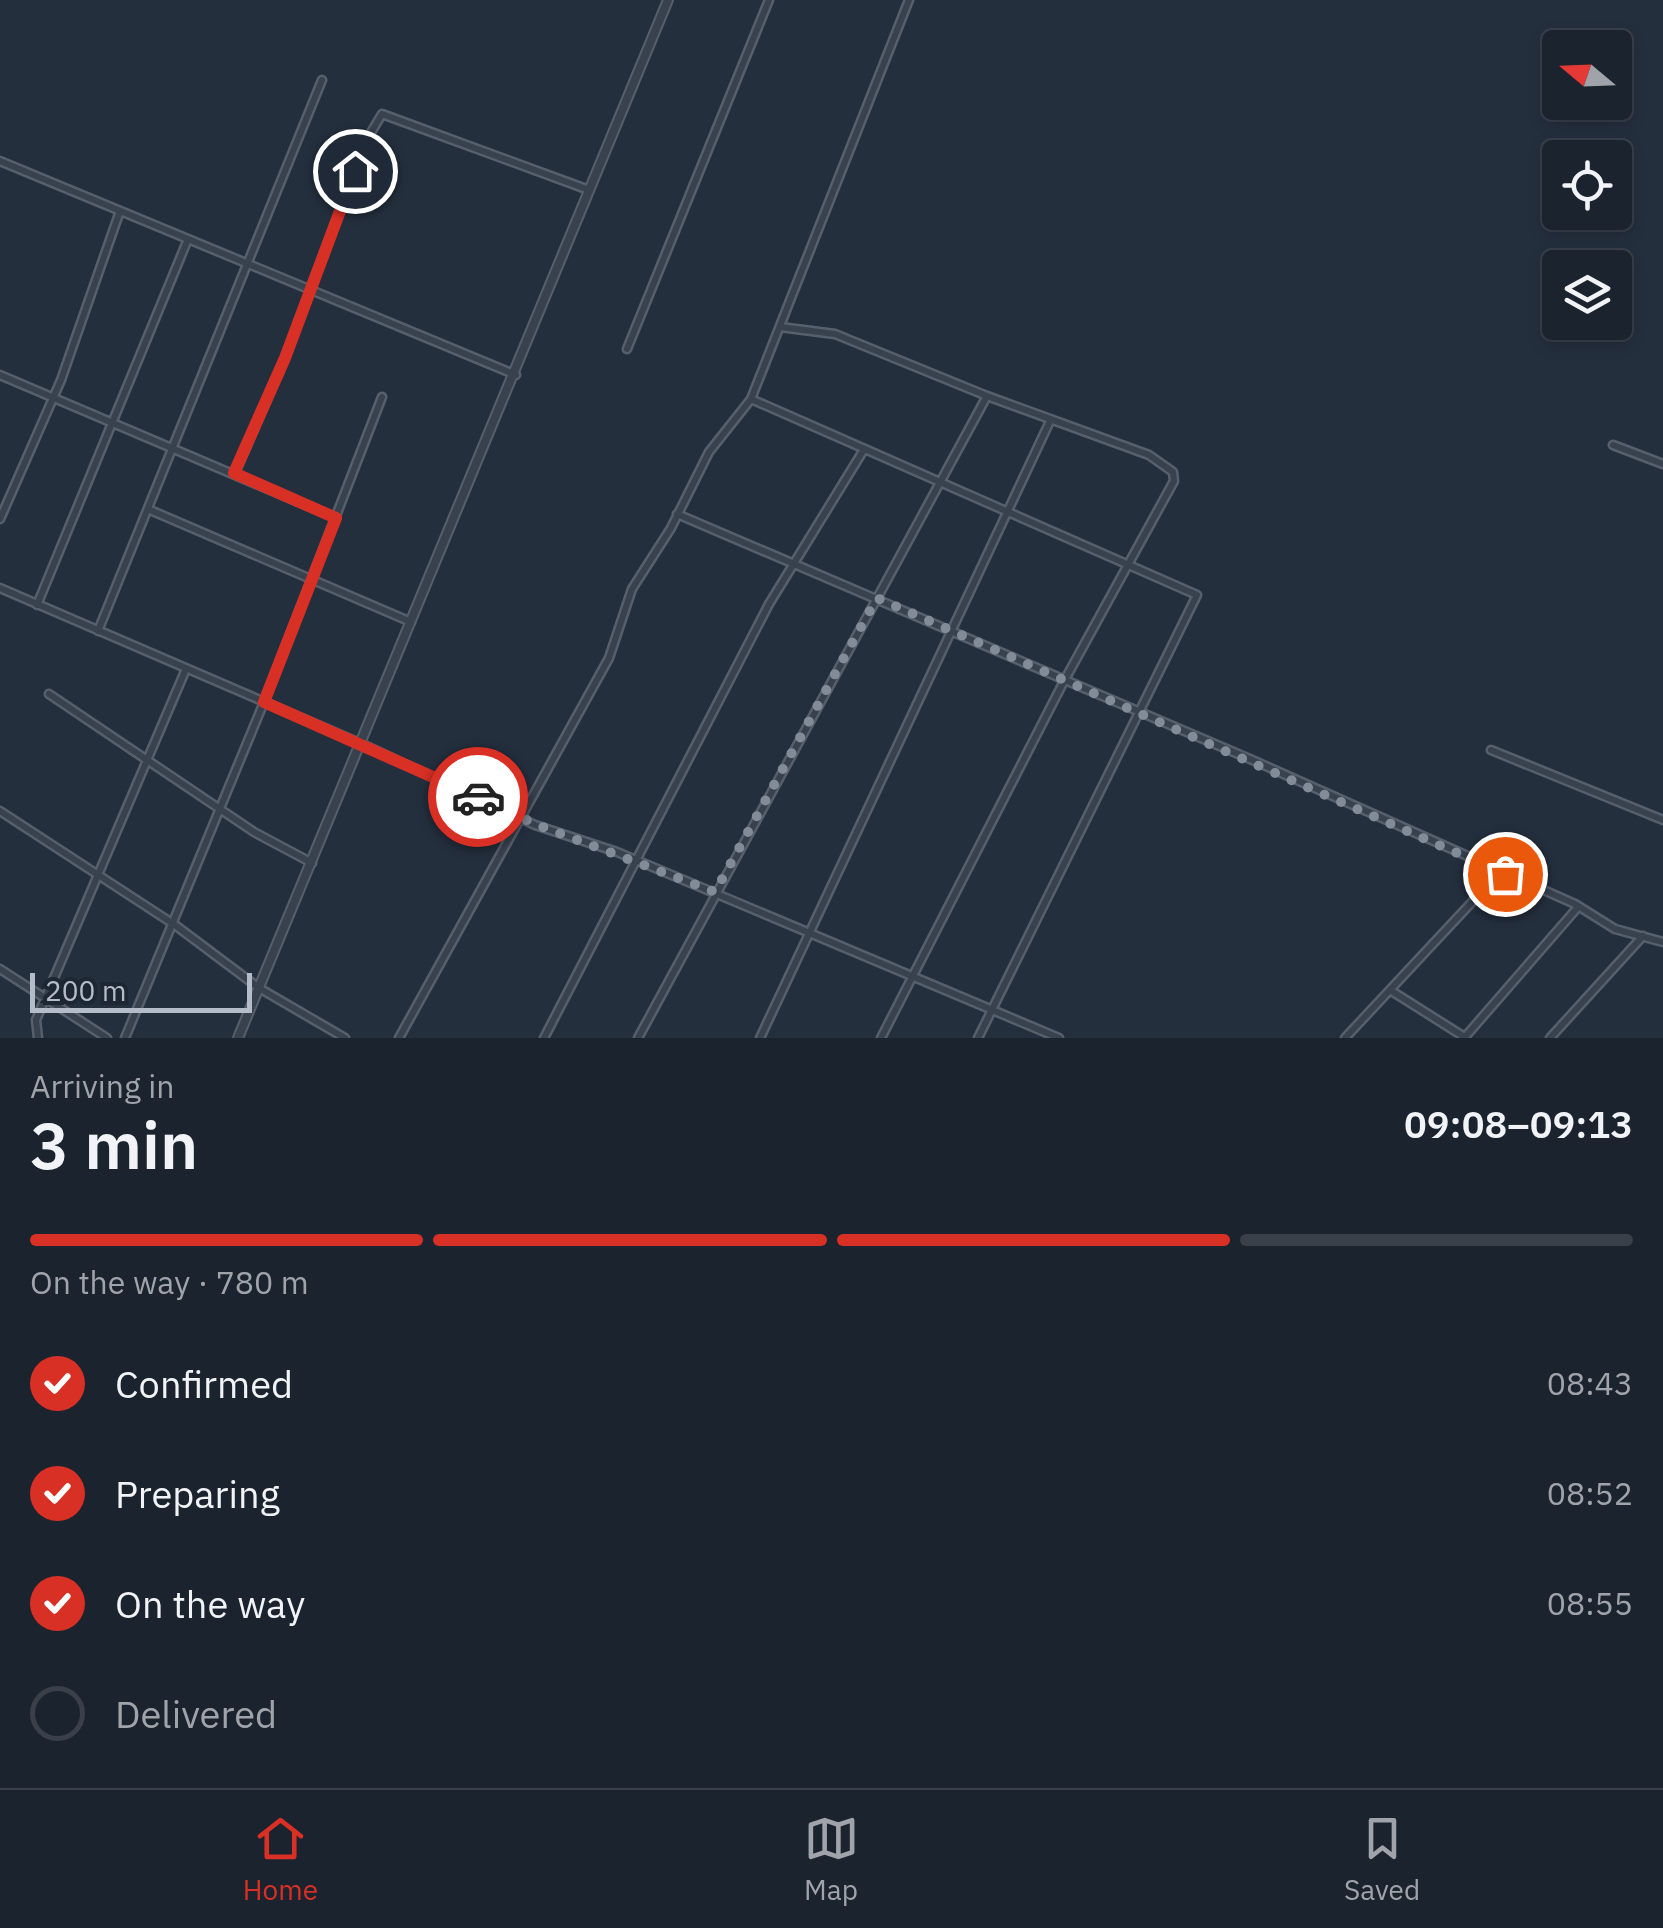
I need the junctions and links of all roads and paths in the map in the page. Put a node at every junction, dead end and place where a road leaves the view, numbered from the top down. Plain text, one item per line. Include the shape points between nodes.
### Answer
1 (668, 0) edge
2 (769, 0) edge
3 (909, 0) edge
4 (322, 80) dead end
5 (0, 161) edge
6 (589, 190) junction
7 (120, 211) junction
8 (188, 240) junction
9 (248, 265) junction
10 (310, 290) junction
11 (780, 327) junction
12 (627, 349) dead end
13 (0, 375) edge
14 (516, 375) junction
15 (988, 396) junction
16 (53, 398) junction
17 (382, 398) dead end
18 (750, 399) junction
19 (1051, 419) junction
20 (113, 422) junction
21 (1613, 444) dead end
22 (175, 448) junction
23 (863, 450) junction
24 (1663, 464) edge
25 (234, 473) junction
26 (942, 485) junction
27 (150, 510) junction
28 (1005, 512) junction
29 (677, 514) junction
30 (336, 518) junction
31 (0, 519) edge
32 (794, 564) junction
33 (1128, 566) junction
34 (312, 580) junction
35 (0, 588) edge
36 (877, 598) junction
37 (37, 604) junction
38 (412, 623) junction
39 (98, 630) junction
40 (948, 631) junction
41 (186, 669) junction
42 (1064, 683) junction
43 (49, 694) dead end
44 (264, 702) junction
45 (1140, 712) junction
46 (362, 744) junction
47 (1491, 750) dead end
48 (146, 762) junction
49 (0, 810) edge
50 (220, 810) junction
51 (519, 817) junction
52 (1663, 820) edge
53 (637, 860) junction
54 (312, 863) junction
55 (1500, 872) junction
56 (98, 877) junction
57 (715, 892) junction
58 (1578, 906) junction
59 (174, 924) junction
60 (809, 932) junction
61 (1643, 936) junction
62 (1663, 942) edge
63 (0, 969) edge
64 (911, 975) junction
65 (259, 988) junction
66 (1390, 990) junction
67 (46, 998) junction
68 (991, 1009) junction
69 (38, 1038) edge
70 (108, 1038) edge
71 (125, 1038) edge
72 (238, 1038) edge
73 (345, 1038) edge
74 (399, 1038) edge
75 (544, 1038) edge
76 (638, 1038) edge
77 (760, 1038) edge
78 (881, 1038) edge
79 (978, 1038) edge
80 (1059, 1038) edge
81 (1345, 1038) edge
82 (1466, 1038) edge
83 (1550, 1038) edge

1 - 6 street
2 - 12 street
3 - 11 street
4 - 9 street
5 - 7 street
6 - 10 street via 382,114
6 - 14 street
7 - 8 street
7 - 16 street
8 - 9 street
8 - 20 street
9 - 10 street
9 - 22 street
10 - 14 street
10 - 25 street
11 - 15 street via 836,334
11 - 18 street
13 - 16 street
14 - 38 street
15 - 19 street
15 - 26 street
16 - 20 street
16 - 31 street
17 - 30 street
18 - 23 street
18 - 29 street via 709,452
19 - 28 street
19 - 33 street via 1163,460 1174,472
20 - 22 street
20 - 37 street
21 - 24 street
22 - 25 street
22 - 27 street
23 - 26 street
23 - 32 street
25 - 30 street
26 - 28 street
26 - 36 street
27 - 34 street
27 - 39 street
28 - 33 street
28 - 40 street
29 - 32 street
29 - 51 street via 632,589 609,658
30 - 34 street
32 - 36 street
32 - 53 street
33 - 42 street
33 - 45 street via 1197,596
34 - 38 street
34 - 44 street
35 - 37 street
36 - 40 street
36 - 57 street
37 - 39 street
38 - 46 street
39 - 41 street
40 - 42 street
40 - 60 street
41 - 44 street
41 - 48 street
42 - 45 street
42 - 64 street
43 - 48 street
44 - 46 street
44 - 50 street
45 - 55 street
45 - 68 street
46 - 51 street
46 - 54 street
47 - 52 street
48 - 50 street
48 - 56 street
49 - 56 street
50 - 54 street
50 - 59 street
51 - 53 street
51 - 74 street
53 - 57 street
53 - 75 street
54 - 65 street
55 - 58 street
55 - 66 street
56 - 59 street
56 - 67 street
57 - 60 street
57 - 76 street
58 - 61 street via 1615,929
58 - 82 street
59 - 65 street
59 - 71 street
60 - 64 street
60 - 77 street
61 - 62 street
61 - 83 street
63 - 67 street
64 - 68 street
64 - 78 street
65 - 72 street
65 - 73 street
66 - 81 street
66 - 82 street
67 - 69 street via 36,1020
67 - 70 street
68 - 79 street
68 - 80 street

